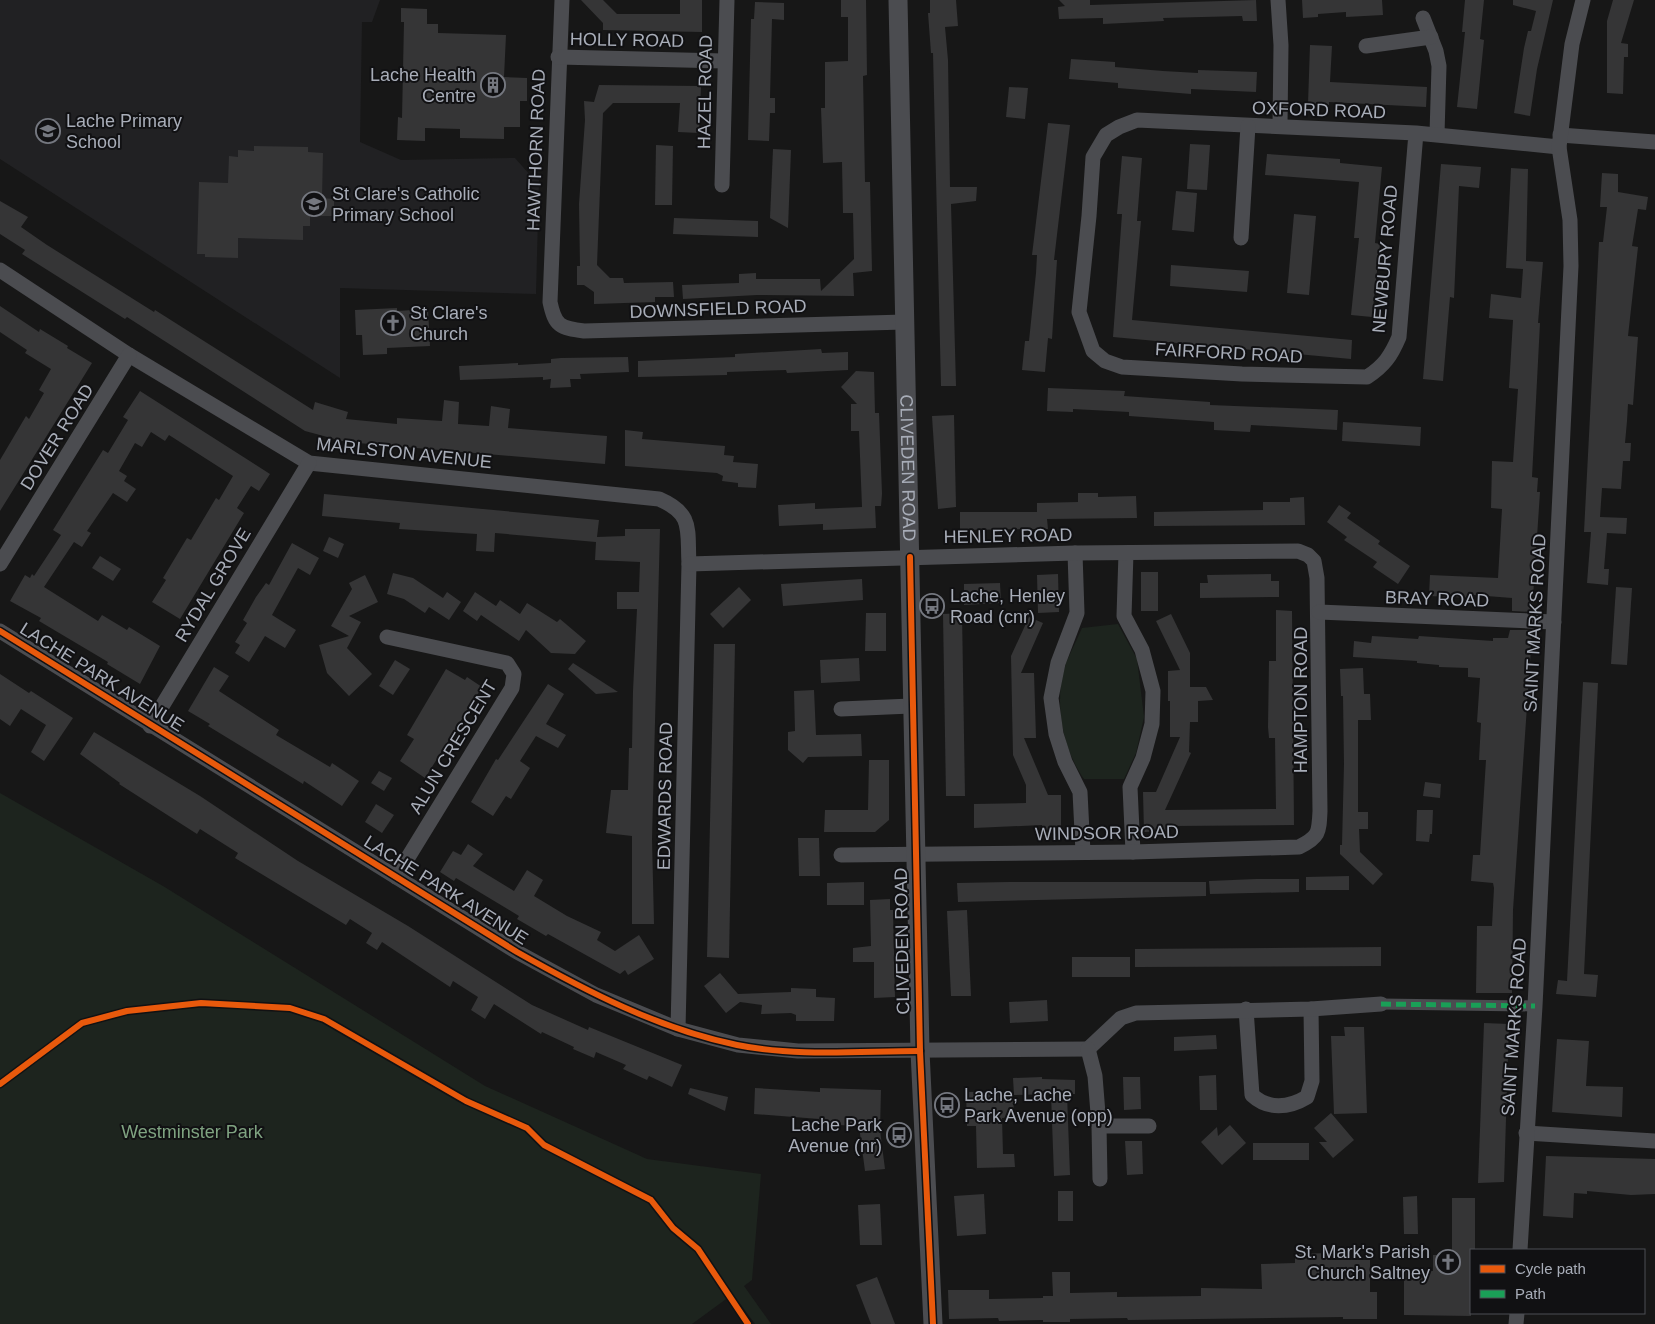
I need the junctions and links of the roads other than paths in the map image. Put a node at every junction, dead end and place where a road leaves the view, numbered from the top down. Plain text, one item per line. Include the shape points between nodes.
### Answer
1 (562, 0) edge
2 (727, 0) edge
3 (898, 0) edge
4 (1278, 0) edge
5 (1583, 0) edge
6 (1422, 18) dead end
7 (1431, 37) junction
8 (1366, 46) dead end
9 (558, 58) junction
10 (724, 62) junction
11 (1280, 125) junction
12 (1248, 126) junction
13 (1416, 132) junction
14 (1437, 134) junction
15 (1560, 141) junction
16 (1655, 142) edge
17 (722, 185) dead end
18 (1241, 238) dead end
19 (0, 270) edge
20 (550, 302) joint
21 (904, 322) junction
22 (1093, 351) joint
23 (130, 355) junction
24 (1367, 377) joint
25 (309, 463) junction
26 (1298, 551) joint
27 (1075, 553) junction
28 (1126, 553) junction
29 (910, 557) junction
30 (0, 564) edge
31 (689, 564) junction
32 (1319, 612) junction
33 (1554, 622) junction
34 (0, 631) edge
35 (387, 637) dead end
36 (911, 706) junction
37 (841, 709) dead end
38 (150, 726) junction
39 (1299, 847) joint
40 (1083, 852) junction
41 (1133, 852) junction
42 (841, 855) dead end
43 (915, 855) junction
44 (396, 877) junction
45 (1381, 1004) joint
46 (1535, 1006) junction
47 (1246, 1009) junction
48 (1311, 1009) junction
49 (678, 1029) junction
50 (1088, 1049) junction
51 (920, 1051) junction
52 (1099, 1126) junction
53 (1149, 1126) dead end
54 (1526, 1133) junction
55 (1655, 1141) edge
56 (1100, 1179) dead end
57 (1520, 1249) edge
58 (933, 1324) edge

1 - 9 street, HAWTHORN ROAD
2 - 10 street, HAZEL ROAD
3 - 21 street, CLIVEDEN ROAD
4 - 11 street
5 - 15 street, SAINT MARKS ROAD via 1572,44
6 - 7 street
7 - 8 street
7 - 14 street via 1439,66
9 - 10 street, HOLLY ROAD
9 - 20 street, HAWTHORN ROAD
10 - 17 street, HAZEL ROAD
11 - 12 street, OXFORD ROAD
11 - 13 street, OXFORD ROAD
12 - 18 street
12 - 22 street, OXFORD ROAD via 1137,120 1106,135 1093,158 1079,312
13 - 14 street, OXFORD ROAD
13 - 24 street, NEWBURY ROAD via 1399,337 1382,368
14 - 15 street, OXFORD ROAD
15 - 16 street, OXFORD ROAD
15 - 33 street, SAINT MARKS ROAD via 1570,220 1571,266
19 - 23 street, MARLSTON AVENUE
20 - 21 street, DOWNSFIELD ROAD via 553,317 559,324 565,329 584,331
21 - 29 street, CLIVEDEN ROAD
22 - 24 street, FAIRFORD ROAD via 1122,367
23 - 25 street, MARLSTON AVENUE
23 - 30 street, DOVER ROAD
25 - 31 street, MARLSTON AVENUE via 659,499 676,506 683,513 687,523
25 - 38 street, RYDAL GROVE
26 - 28 street, HENLEY ROAD
26 - 32 street, HAMPTON ROAD via 1314,561
27 - 28 street, HENLEY ROAD
27 - 29 street, HENLEY ROAD
27 - 40 street via 1077,613 1058,663 1051,698 1056,734 1080,792
28 - 41 street via 1124,616 1142,650 1153,691 1152,724 1143,758 1130,787
29 - 31 street, HENLEY ROAD
29 - 36 street, CLIVEDEN ROAD
31 - 49 street, EDWARDS ROAD
32 - 33 street, BRAY ROAD
32 - 39 street, HAMPTON ROAD via 1319,830 1314,839
33 - 46 street, SAINT MARKS ROAD
34 - 38 street, LACHE PARK AVENUE
35 - 44 street, ALUN CRESCENT via 507,663 514,674 512,688
36 - 37 street
36 - 43 street, CLIVEDEN ROAD
38 - 44 street, LACHE PARK AVENUE
39 - 41 street, WINDSOR ROAD
40 - 41 street, WINDSOR ROAD
40 - 43 street, WINDSOR ROAD
42 - 43 street, WINDSOR ROAD
43 - 51 street, CLIVEDEN ROAD
44 - 49 street, LACHE PARK AVENUE via 558,976
45 - 46 street
45 - 48 street
46 - 54 street, SAINT MARKS ROAD
47 - 48 street
47 - 48 street via 1252,1095 1259,1102 1275,1106 1295,1105 1307,1097 1312,1081
47 - 50 street via 1136,1013 1121,1018
49 - 51 street, LACHE PARK AVENUE via 738,1045 798,1051
50 - 51 street, LACHE PARK AVENUE
50 - 52 street via 1095,1076
51 - 58 street, CLIVEDEN ROAD
52 - 53 street
52 - 56 street
54 - 55 street
54 - 57 street, SAINT MARKS ROAD

